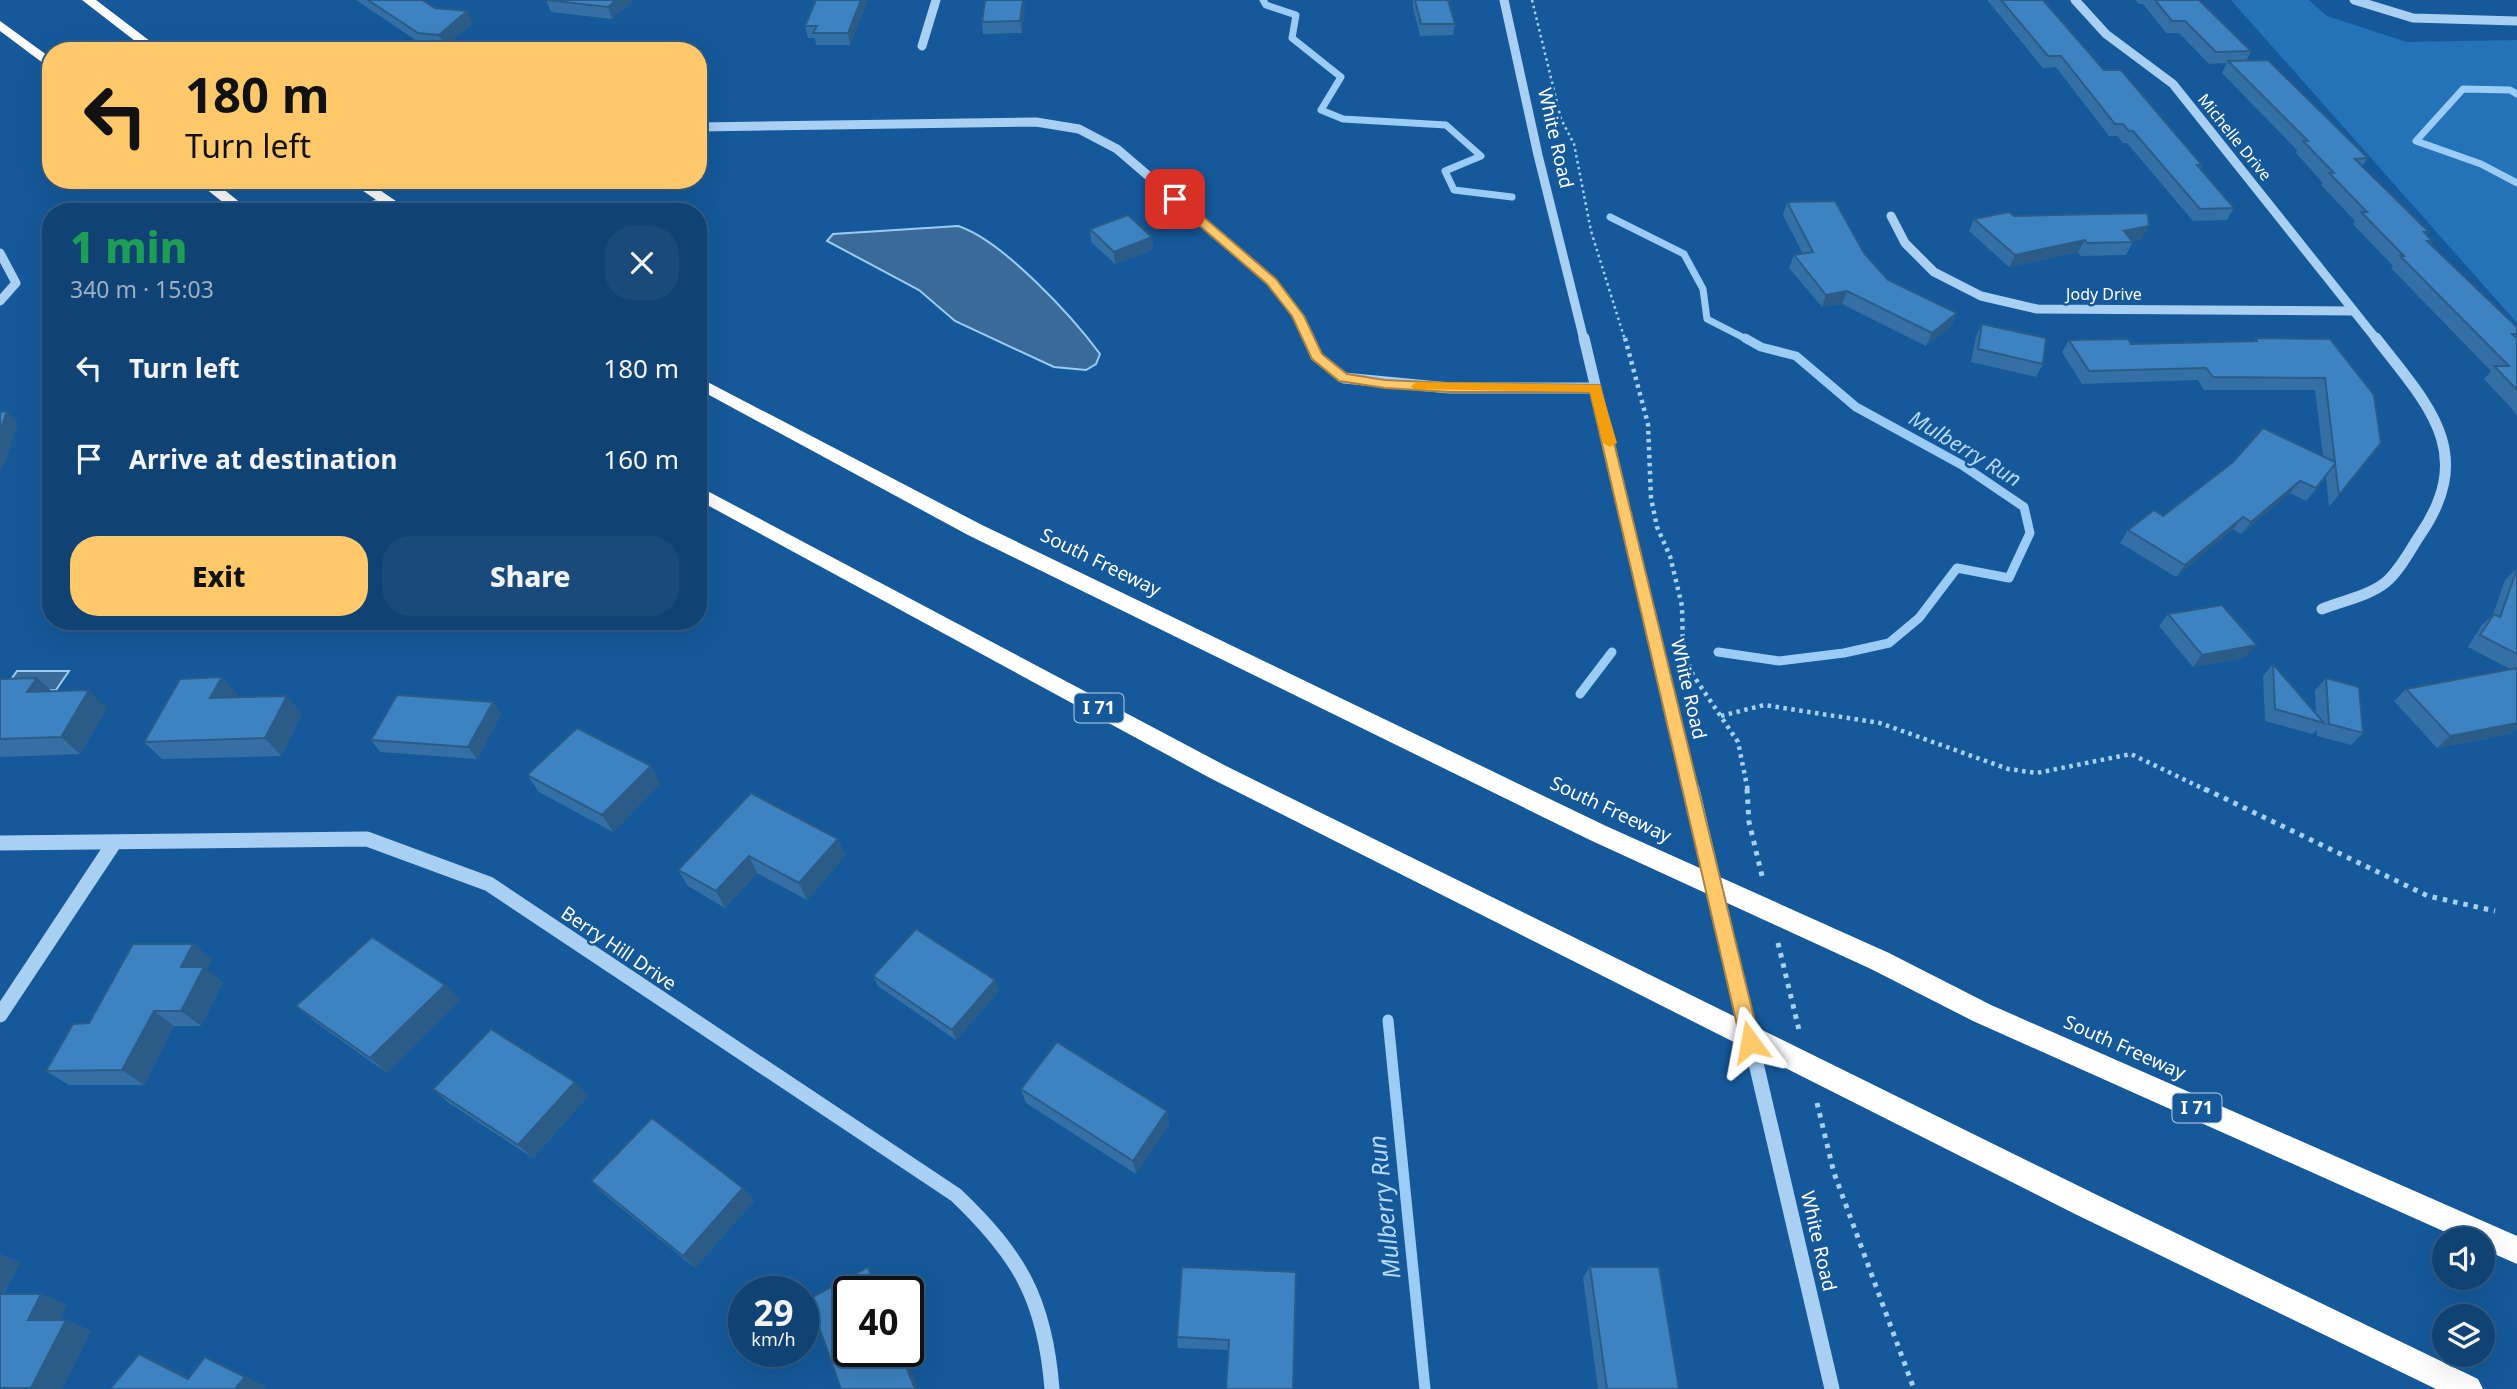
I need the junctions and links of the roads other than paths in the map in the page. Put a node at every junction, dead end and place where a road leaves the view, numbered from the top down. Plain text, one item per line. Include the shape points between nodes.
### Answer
1 (88, 0) edge
2 (936, 0) edge
3 (1504, 0) edge
4 (2075, 0) edge
5 (2354, 0) edge
6 (2517, 21) edge
7 (0, 26) edge
8 (145, 42) edge
9 (922, 46) dead end
10 (42, 58) edge
11 (707, 127) edge
12 (214, 189) edge
13 (368, 189) edge
14 (385, 200) junction
15 (233, 203) edge
16 (378, 203) edge
17 (390, 203) edge
18 (1891, 216) dead end
19 (0, 253) edge
20 (0, 301) edge
21 (2353, 311) junction
22 (707, 387) edge
23 (1596, 388) junction
24 (707, 497) edge
25 (2322, 609) dead end
26 (114, 843) junction
27 (0, 844) edge
28 (0, 1015) edge
29 (2517, 1250) edge
30 (1052, 1389) edge
31 (1832, 1389) edge
32 (2468, 1389) edge

1 - 8 highway
2 - 9 street
3 - 23 street, White Road via 1534,142
4 - 21 street, Michelle Drive via 2106,34 2173,84
5 - 6 lane via 2413,18
7 - 10 highway
11 - 23 street via 1036,122 1074,126 1117,149 1271,281 1297,316 1316,356 1344,378 1449,388
12 - 15 highway
13 - 14 highway
14 - 16 street
14 - 17 highway
18 - 21 street, Jody Drive via 1905,243 1934,272 1981,296 2037,309
19 - 20 street via 16,283
21 - 25 street, Michelle Drive via 2437,421 2447,454 2446,490 2435,515 2384,584
22 - 29 highway, South Freeway / I 71 via 975,530 1598,833 1880,961 1982,1013
23 - 31 street, White Road
24 - 32 highway, I 71 via 1219,772 2085,1204
26 - 27 street, Berry Hill Drive
26 - 28 street
26 - 30 street, Berry Hill Drive via 368,839 489,884 956,1195 991,1227 1020,1268 1040,1311

